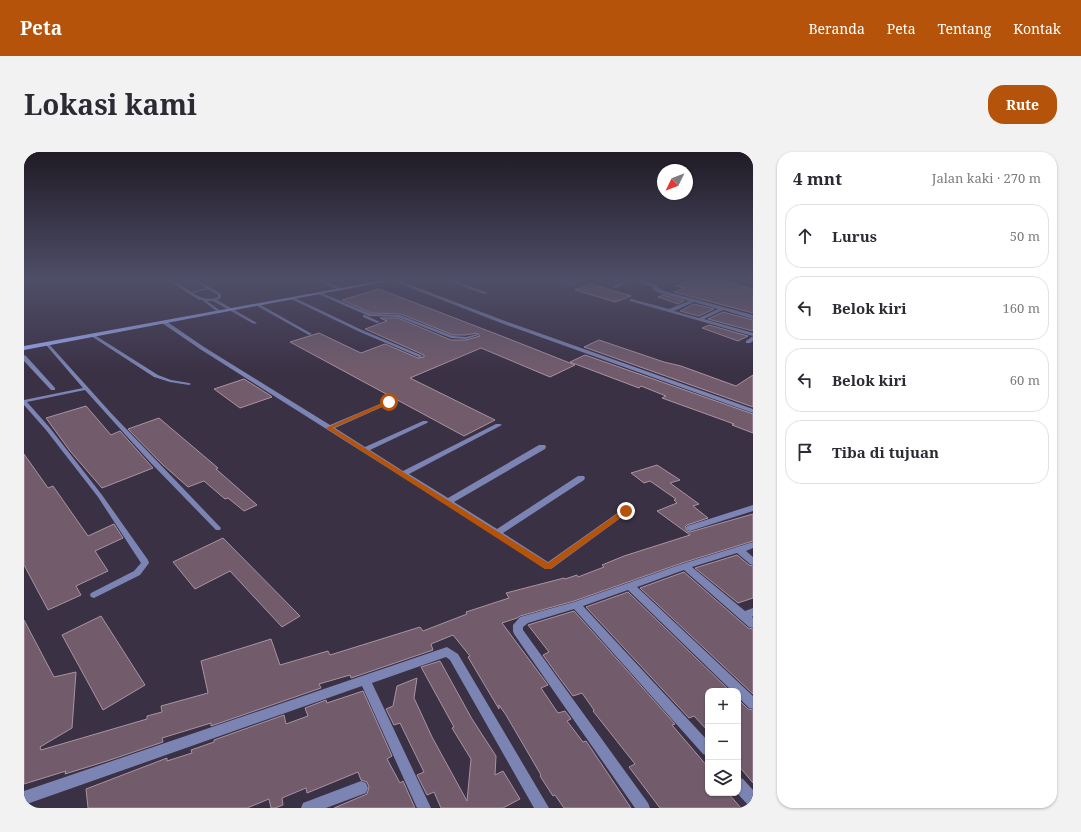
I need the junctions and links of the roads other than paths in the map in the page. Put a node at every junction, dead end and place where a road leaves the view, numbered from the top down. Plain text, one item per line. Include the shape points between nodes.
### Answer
1 (225, 311) edge
2 (234, 311) edge
3 (268, 311) edge
4 (318, 311) edge
5 (353, 311) edge
6 (359, 311) edge
7 (473, 311) edge
8 (674, 311) edge
9 (718, 311) edge
10 (728, 311) edge
11 (220, 312) joint
12 (753, 317) edge
13 (700, 319) junction
14 (164, 322) junction
15 (378, 322) dead end
16 (255, 323) dead end
17 (310, 334) dead end
18 (477, 335) dead end
19 (753, 335) edge
20 (92, 336) junction
21 (47, 344) junction
22 (24, 348) edge
23 (421, 356) dead end
24 (24, 357) edge
25 (189, 384) dead end
26 (53, 389) dead end
27 (85, 389) junction
28 (24, 402) edge
29 (389, 402) dead end
30 (753, 411) edge
31 (425, 422) dead end
32 (498, 425) dead end
33 (329, 428) junction
34 (542, 447) dead end
35 (364, 450) junction
36 (402, 474) junction
37 (581, 478) dead end
38 (448, 502) junction
39 (753, 508) edge
40 (626, 511) dead end
41 (218, 528) dead end
42 (690, 528) dead end
43 (497, 533) junction
44 (753, 545) edge
45 (739, 550) junction
46 (753, 562) edge
47 (685, 566) junction
48 (630, 586) junction
49 (94, 595) dead end
50 (576, 605) junction
51 (748, 614) edge
52 (753, 624) edge
53 (365, 681) junction
54 (753, 704) edge
55 (705, 747) edge
56 (741, 787) edge
57 (361, 788) dead end
58 (24, 798) edge
59 (753, 800) edge
60 (308, 808) edge
61 (424, 808) edge
62 (542, 808) edge
63 (643, 808) edge

1 - 11 main road
2 - 16 lane
3 - 17 lane
4 - 23 lane
5 - 15 lane
6 - 18 lane via 370,315 399,316 452,337 466,338
7 - 30 street
8 - 13 street
9 - 13 street
10 - 12 street
11 - 14 main road
13 - 19 street
14 - 20 main road
14 - 33 street
20 - 21 main road
20 - 25 lane via 156,376
21 - 22 main road
21 - 27 lane
24 - 26 street
27 - 28 lane
27 - 41 lane
28 - 49 lane via 100,496 144,560 145,563 136,573
29 - 33 street
31 - 35 street
32 - 36 street
33 - 35 street
34 - 38 street
35 - 36 street
36 - 38 street
37 - 43 street
38 - 43 street
39 - 42 street
40 - 43 street via 548,567
44 - 45 street
45 - 46 street
45 - 47 street
47 - 48 street
47 - 51 street
48 - 50 street
48 - 54 street
50 - 55 street
50 - 63 street via 524,620 518,624 518,631
51 - 52 street
53 - 58 street
53 - 61 street
53 - 62 street via 443,653 452,655
56 - 59 street
57 - 60 street

